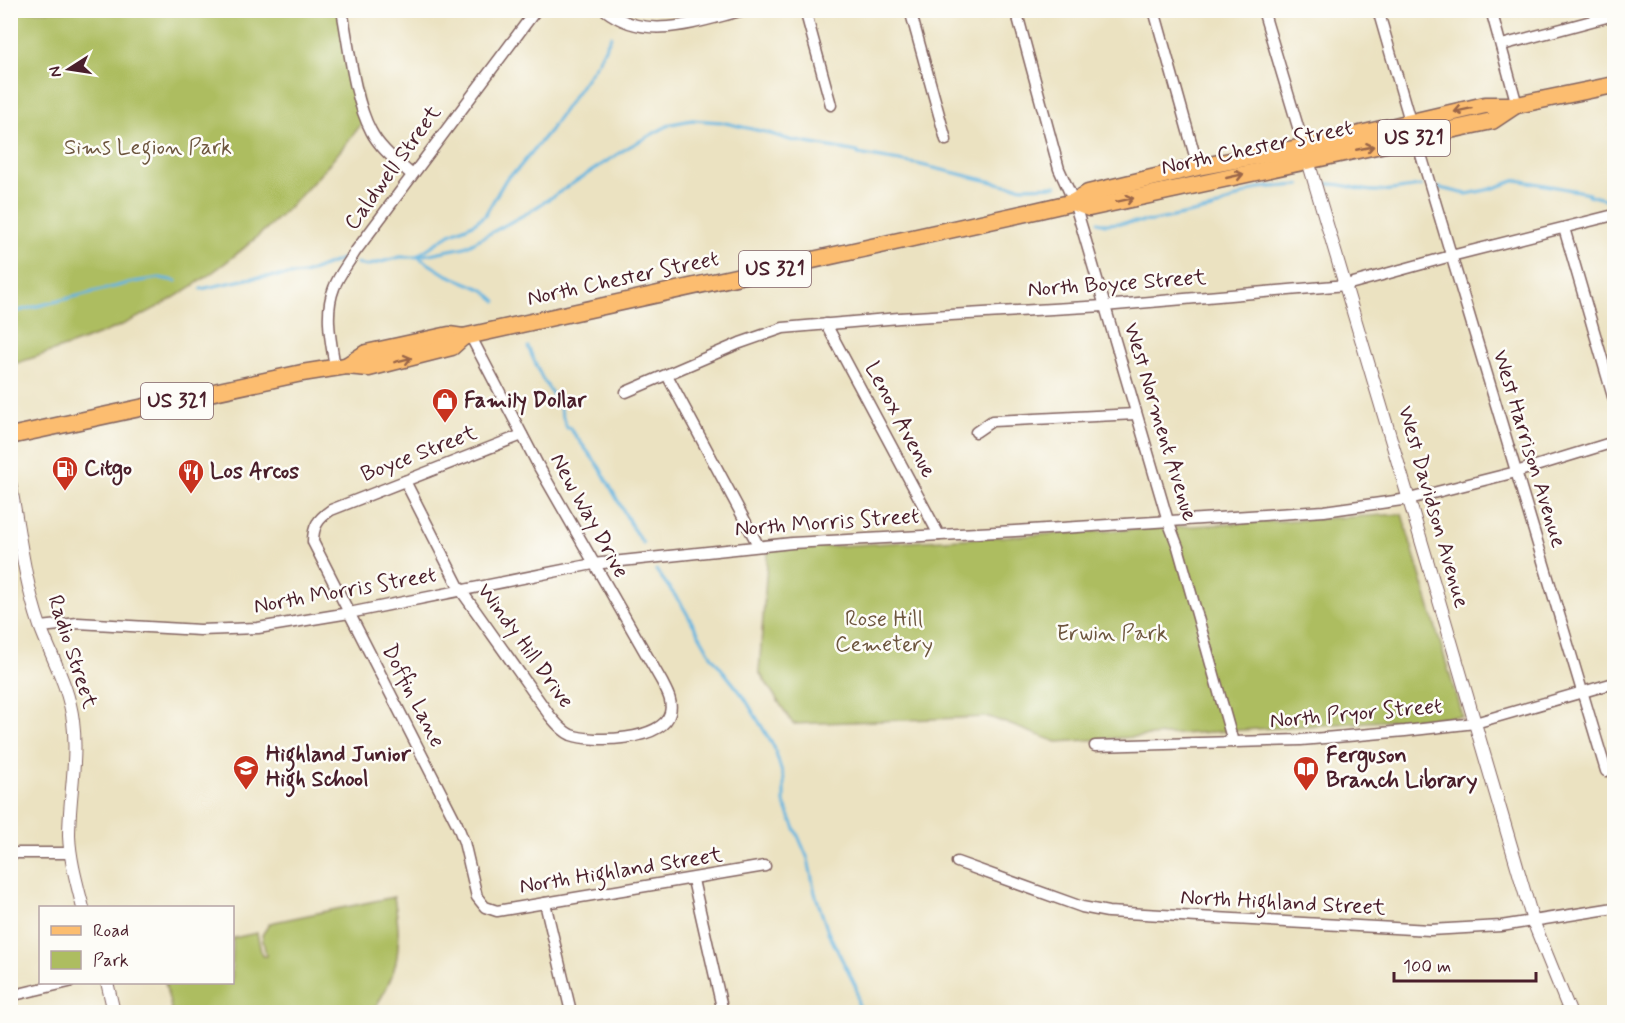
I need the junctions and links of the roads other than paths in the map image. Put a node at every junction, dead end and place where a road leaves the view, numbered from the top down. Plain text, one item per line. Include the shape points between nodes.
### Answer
1 (342, 10) edge
2 (536, 10) edge
3 (605, 10) edge
4 (744, 10) edge
5 (805, 10) edge
6 (910, 10) edge
7 (1016, 10) edge
8 (1154, 10) edge
9 (1263, 10) edge
10 (1378, 10) edge
11 (1491, 10) edge
12 (1614, 15) edge
13 (1502, 45) junction
14 (1614, 85) edge
15 (831, 105) dead end
16 (1517, 105) junction
17 (1410, 121) junction
18 (1416, 138) junction
19 (946, 140) dead end
20 (1306, 153) junction
21 (1198, 167) junction
22 (412, 175) junction
23 (1074, 202) junction
24 (1614, 215) edge
25 (1564, 228) junction
26 (1451, 256) junction
27 (1346, 285) junction
28 (1104, 306) junction
29 (826, 324) junction
30 (466, 336) junction
31 (340, 366) junction
32 (667, 375) junction
33 (626, 392) dead end
34 (1614, 400) edge
35 (1136, 414) junction
36 (976, 432) dead end
37 (522, 435) junction
38 (10, 436) edge
39 (1614, 442) edge
40 (1516, 472) junction
41 (405, 481) junction
42 (10, 482) edge
43 (1409, 499) junction
44 (331, 510) joint
45 (1168, 521) junction
46 (939, 535) junction
47 (758, 545) junction
48 (593, 564) junction
49 (460, 589) junction
50 (349, 613) junction
51 (41, 627) junction
52 (1614, 683) edge
53 (1583, 692) junction
54 (670, 715) joint
55 (1475, 723) junction
56 (1233, 742) junction
57 (1095, 746) dead end
58 (1606, 771) dead end
59 (10, 853) edge
60 (70, 853) junction
61 (957, 862) dead end
62 (765, 867) dead end
63 (693, 880) junction
64 (545, 903) junction
65 (83, 906) edge
66 (485, 907) joint
67 (1614, 908) edge
68 (1533, 921) junction
69 (61, 984) edge
70 (107, 984) edge
71 (10, 996) edge
72 (114, 1012) edge
73 (571, 1012) edge
74 (723, 1012) edge
75 (1570, 1012) edge

1 - 22 street via 361,108 372,133
2 - 22 street, Caldwell Street
3 - 4 street via 624,22 652,29
5 - 15 street
6 - 19 street
7 - 23 street, West Norment Avenue via 1059,169
8 - 21 street
9 - 20 street, West Davidson Avenue
10 - 17 street
11 - 13 street
12 - 13 street
13 - 16 street
14 - 16 main road, North Chester Street / US 321
16 -> 17 main road, North Chester Street / US 321 via 1485,105
16 - 18 main road, North Chester Street / US 321 via 1492,121
17 - 20 main road, North Chester Street / US 321
20 -> 18 main road, North Chester Street / US 321
18 - 26 street, West Harrison Avenue
20 - 21 main road, North Chester Street / US 321
23 -> 20 main road, North Chester Street / US 321 via 1089,208
20 - 27 street, West Davidson Avenue
21 - 23 main road, North Chester Street / US 321 via 1088,193
22 - 31 street, Caldwell Street via 333,289 330,332
23 - 28 street, West Norment Avenue
23 - 30 main road, North Chester Street / US 321
24 - 25 street, North Boyce Street
25 - 26 street, North Boyce Street
25 - 34 street
26 - 27 street, North Boyce Street
26 - 40 street, West Harrison Avenue
27 - 28 street, North Boyce Street
27 - 43 street, West Davidson Avenue
28 - 29 street, North Boyce Street
28 - 35 street, West Norment Avenue
29 - 32 street, North Boyce Street via 769,332
29 - 46 street, Lenox Avenue
30 - 31 main road, North Chester Street / US 321 via 449,335 366,353
30 - 37 street, New Way Drive
31 - 38 main road, North Chester Street / US 321
32 - 33 street, North Boyce Street
32 - 47 street
35 - 36 street via 992,421
35 - 45 street, West Norment Avenue
37 - 41 street, Boyce Street
37 - 48 street, New Way Drive
39 - 40 street, North Morris Street
40 - 43 street, North Morris Street
40 - 53 street, West Harrison Avenue
41 - 44 street, Boyce Street
41 - 49 street, Windy Hill Drive
42 - 51 street, Radio Street via 26,573
43 - 45 street, North Morris Street via 1324,511
43 - 55 street, West Davidson Avenue
44 - 50 street, Doffin Lane via 316,524 313,542
45 - 46 street, North Morris Street
45 - 56 street, West Norment Avenue
46 - 47 street, North Morris Street
47 - 48 street, North Morris Street
48 - 49 street, North Morris Street
48 - 54 street, New Way Drive via 662,682 671,701
49 - 50 street, North Morris Street
49 - 54 street, Windy Hill Drive via 550,716 571,735 601,739 633,737 662,724
50 - 51 street, North Morris Street via 234,630 88,623
50 - 66 street, Doffin Lane via 456,824 477,897
51 - 60 street, Radio Street via 68,693 74,722
52 - 53 street, North Pryor Street
53 - 55 street, North Pryor Street
53 - 58 street, West Harrison Avenue
55 - 56 street, North Pryor Street via 1301,740
55 - 68 street, West Davidson Avenue
56 - 57 street, North Pryor Street
59 - 60 street
60 - 65 street, Radio Street
61 - 68 street, North Highland Street via 1082,907 1108,912 1412,930
62 - 63 street, North Highland Street
63 - 64 street, North Highland Street
63 - 74 street
64 - 66 street, North Highland Street via 496,911
64 - 73 street
67 - 68 street, North Highland Street
68 - 75 street, West Davidson Avenue
69 - 71 street
70 - 72 street

